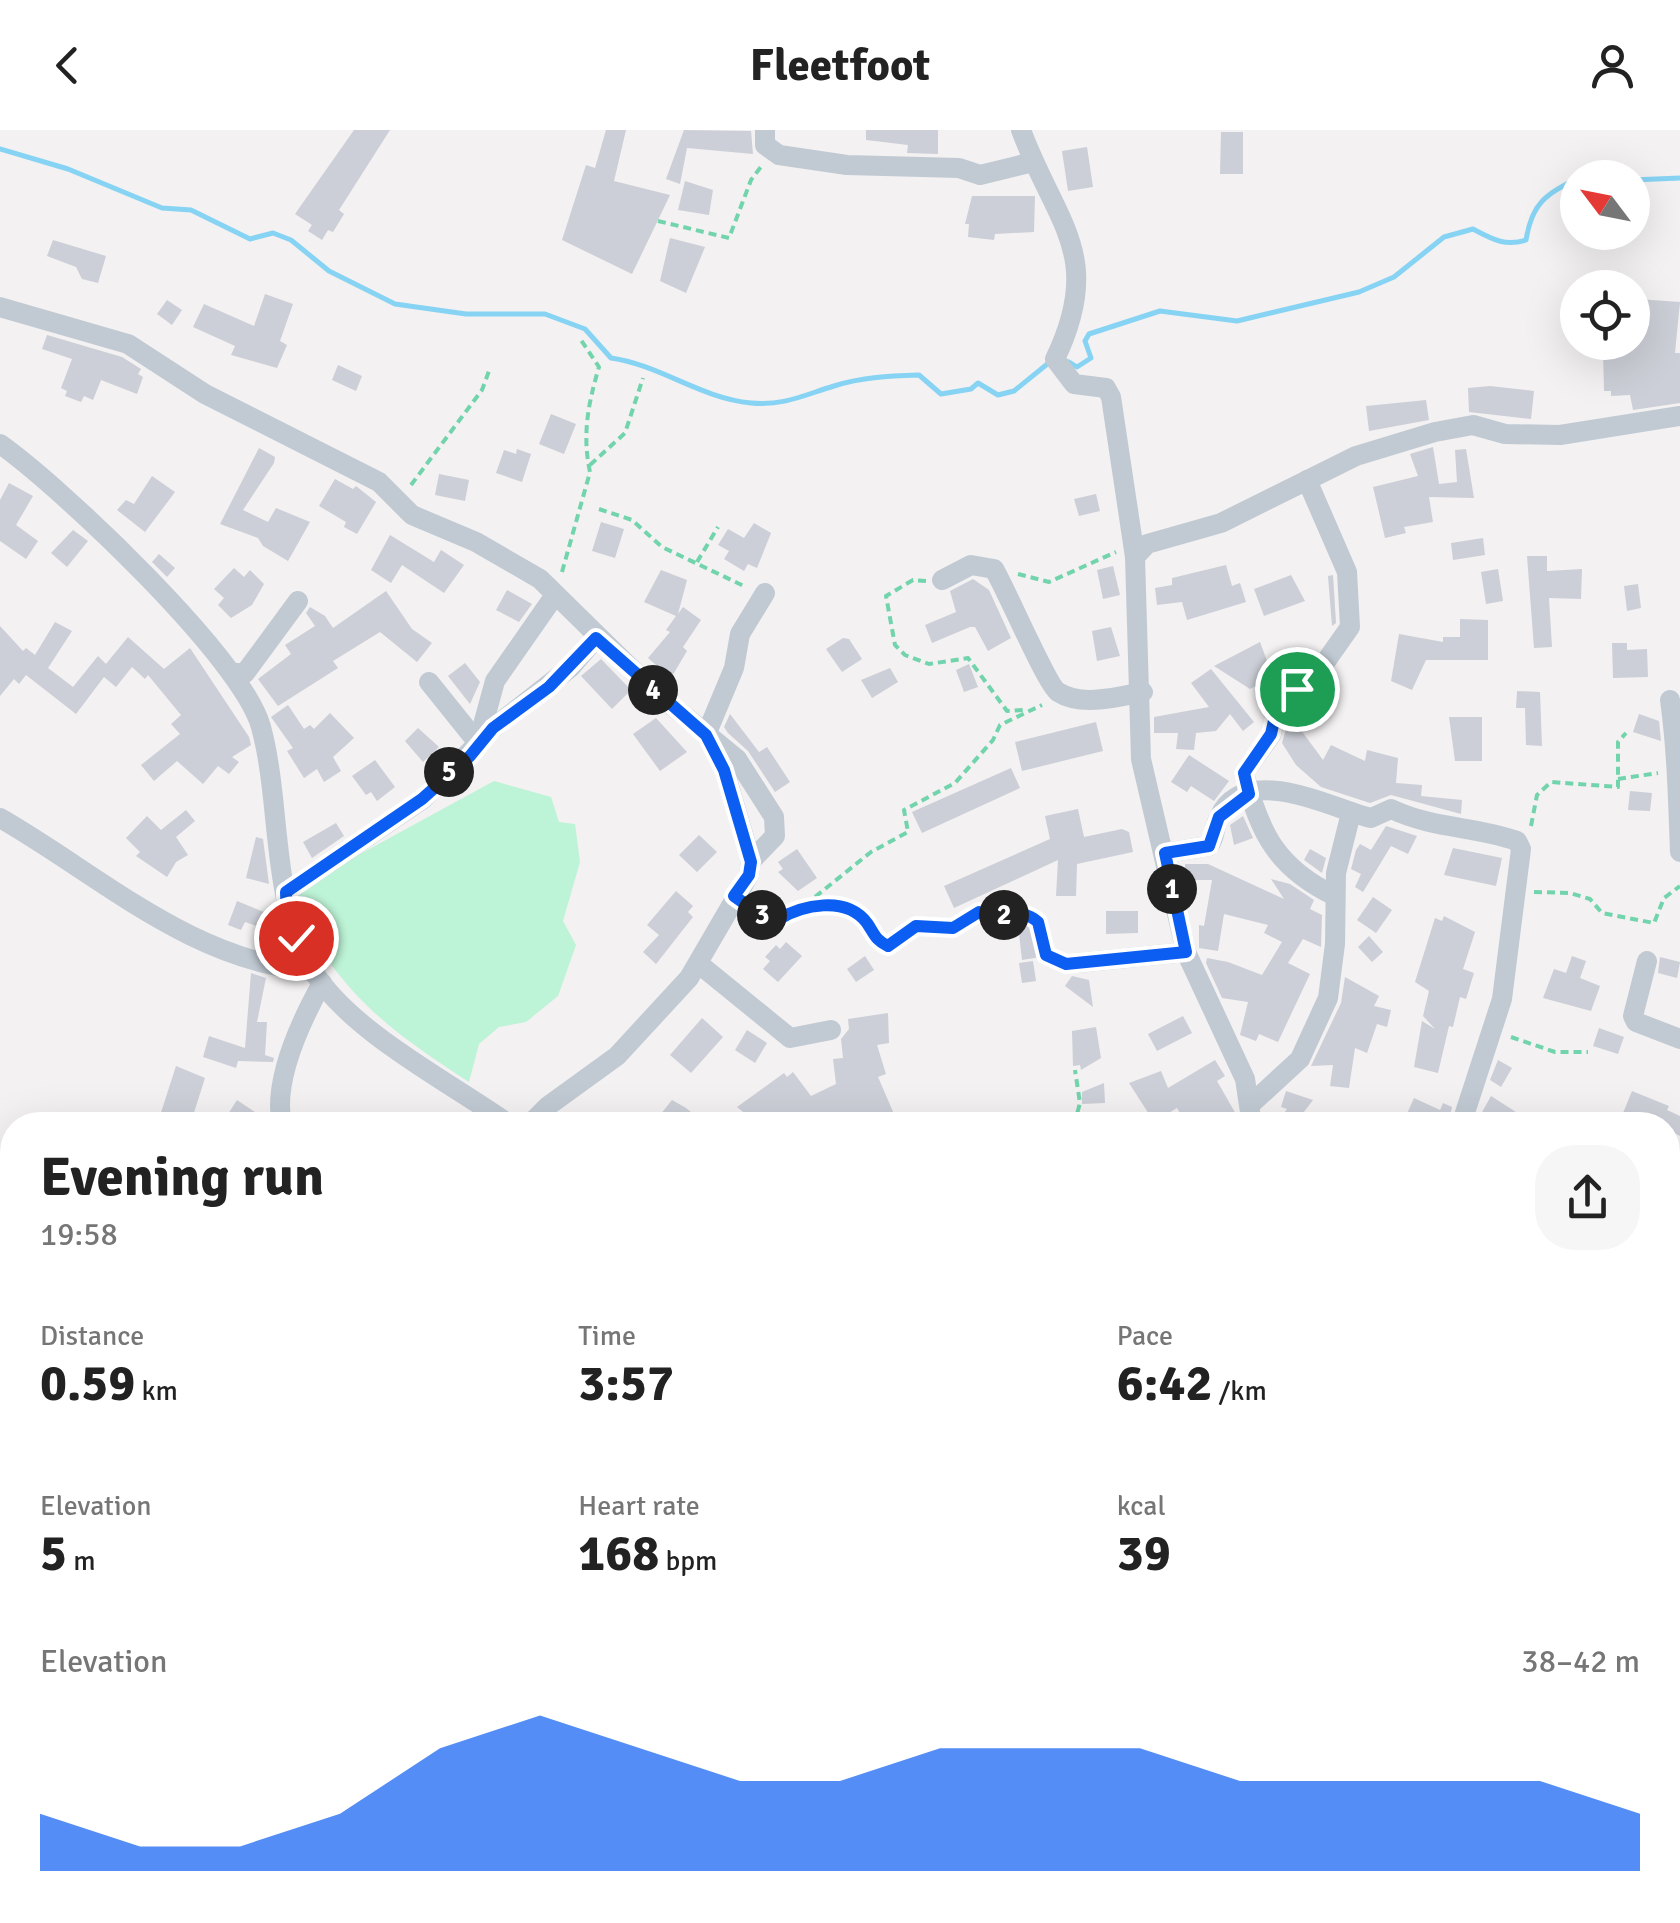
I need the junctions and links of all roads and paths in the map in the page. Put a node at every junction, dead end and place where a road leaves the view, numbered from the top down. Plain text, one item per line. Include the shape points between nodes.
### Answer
1 (765, 130) edge
2 (1021, 130) edge
3 (779, 155) junction
4 (1033, 162) junction
5 (658, 221) dead end
6 (0, 306) edge
7 (579, 338) dead end
8 (490, 371) dead end
9 (642, 378) dead end
10 (1680, 416) edge
11 (0, 444) edge
12 (590, 465) junction
13 (1307, 480) junction
14 (400, 501) junction
15 (599, 509) dead end
16 (718, 527) dead end
17 (1128, 553) junction
18 (697, 562) junction
19 (994, 568) junction
20 (942, 580) joint
21 (765, 592) joint
22 (555, 595) junction
23 (298, 601) dead end
24 (596, 638) junction
25 (233, 673) junction
26 (429, 682) dead end
27 (1142, 692) junction
28 (1670, 700) dead end
29 (1048, 703) dead end
30 (1023, 710) junction
31 (1626, 734) dead end
32 (706, 735) junction
33 (478, 743) junction
34 (1675, 760) junction
35 (1618, 779) junction
36 (1249, 794) junction
37 (1350, 814) junction
38 (0, 818) edge
39 (1522, 849) junction
40 (1680, 852) edge
41 (1165, 853) junction
42 (751, 862) junction
43 (1680, 886) edge
44 (286, 892) junction
45 (734, 896) junction
46 (1335, 896) junction
47 (1515, 897) junction
48 (803, 907) junction
49 (1186, 952) junction
50 (1647, 961) dead end
51 (698, 964) junction
52 (1077, 964) joint
53 (318, 977) junction
54 (1494, 1028) junction
55 (831, 1030) dead end
56 (1680, 1039) edge
57 (1588, 1052) dead end
58 (1076, 1070) dead end
59 (281, 1112) edge
60 (476, 1112) edge
61 (542, 1112) edge
62 (1078, 1112) edge
63 (1250, 1112) edge
64 (1254, 1112) edge
65 (1465, 1112) edge

1 - 3 street via 765,145
2 - 4 street
3 - 4 street via 980,175
3 - 5 path via 751,180 729,238
4 - 17 street via 1077,260 1078,306 1055,359 1074,384 1106,388 1111,398
6 - 14 street via 128,344 204,394 379,482
7 - 12 path via 599,367 587,402
8 - 14 path
9 - 12 path via 625,433
10 - 13 street via 1560,435 1458,426 1378,448
11 - 25 street via 39,474
12 - 22 path
13 - 17 street via 1221,524
13 - 36 street via 1347,572 1350,627 1312,681 1278,703 1271,734 1244,773
14 - 22 street via 412,514 512,561
15 - 18 path via 632,520 662,547
16 - 18 path
17 - 19 path via 1050,582
17 - 27 street
18 - 21 path
19 - 20 street via 971,565
19 - 27 street via 1058,692 1090,699
20 - 30 path via 913,580 886,596 895,645 929,664 968,658 999,706
21 - 32 street via 740,634 734,668
22 - 24 street
22 - 33 street via 494,681
23 - 25 street via 260,658 246,673
24 - 32 street
24 - 33 street via 549,687
25 - 44 street via 260,723
26 - 33 street
27 - 41 street via 1142,759
28 - 34 street
29 - 30 path
30 - 48 path via 1000,725 954,783 904,810 908,832 871,852
31 - 35 path via 1618,742
32 - 42 street via 724,770
32 - 42 street via 737,759 774,817 775,836
33 - 44 street via 422,799
34 - 35 path via 1655,774
34 - 40 street
35 - 39 path via 1618,787 1551,782 1537,795
36 - 37 street via 1298,793
36 - 41 street via 1219,817 1209,846
36 - 46 street via 1269,843 1288,868
37 - 39 street via 1370,818 1391,809 1442,828 1506,838
37 - 46 street
38 - 53 street via 214,948
39 - 47 street
41 - 49 street
42 - 45 street
43 - 47 path via 1664,898 1654,923 1602,913 1570,893
44 - 53 street via 287,918
45 - 48 path via 777,920
45 - 51 street
46 - 64 street via 1328,998 1317,1028 1300,1059
47 - 54 street
48 - 52 path via 853,910 888,946 916,926 953,928 979,912 1021,913 1038,922 1046,955
49 - 52 street
49 - 63 street via 1244,1079
50 - 56 street via 1632,1016
51 - 55 street via 790,1038
51 - 61 street via 618,1056
53 - 59 street
53 - 60 street
54 - 57 path via 1554,1052
54 - 65 street
58 - 62 path

